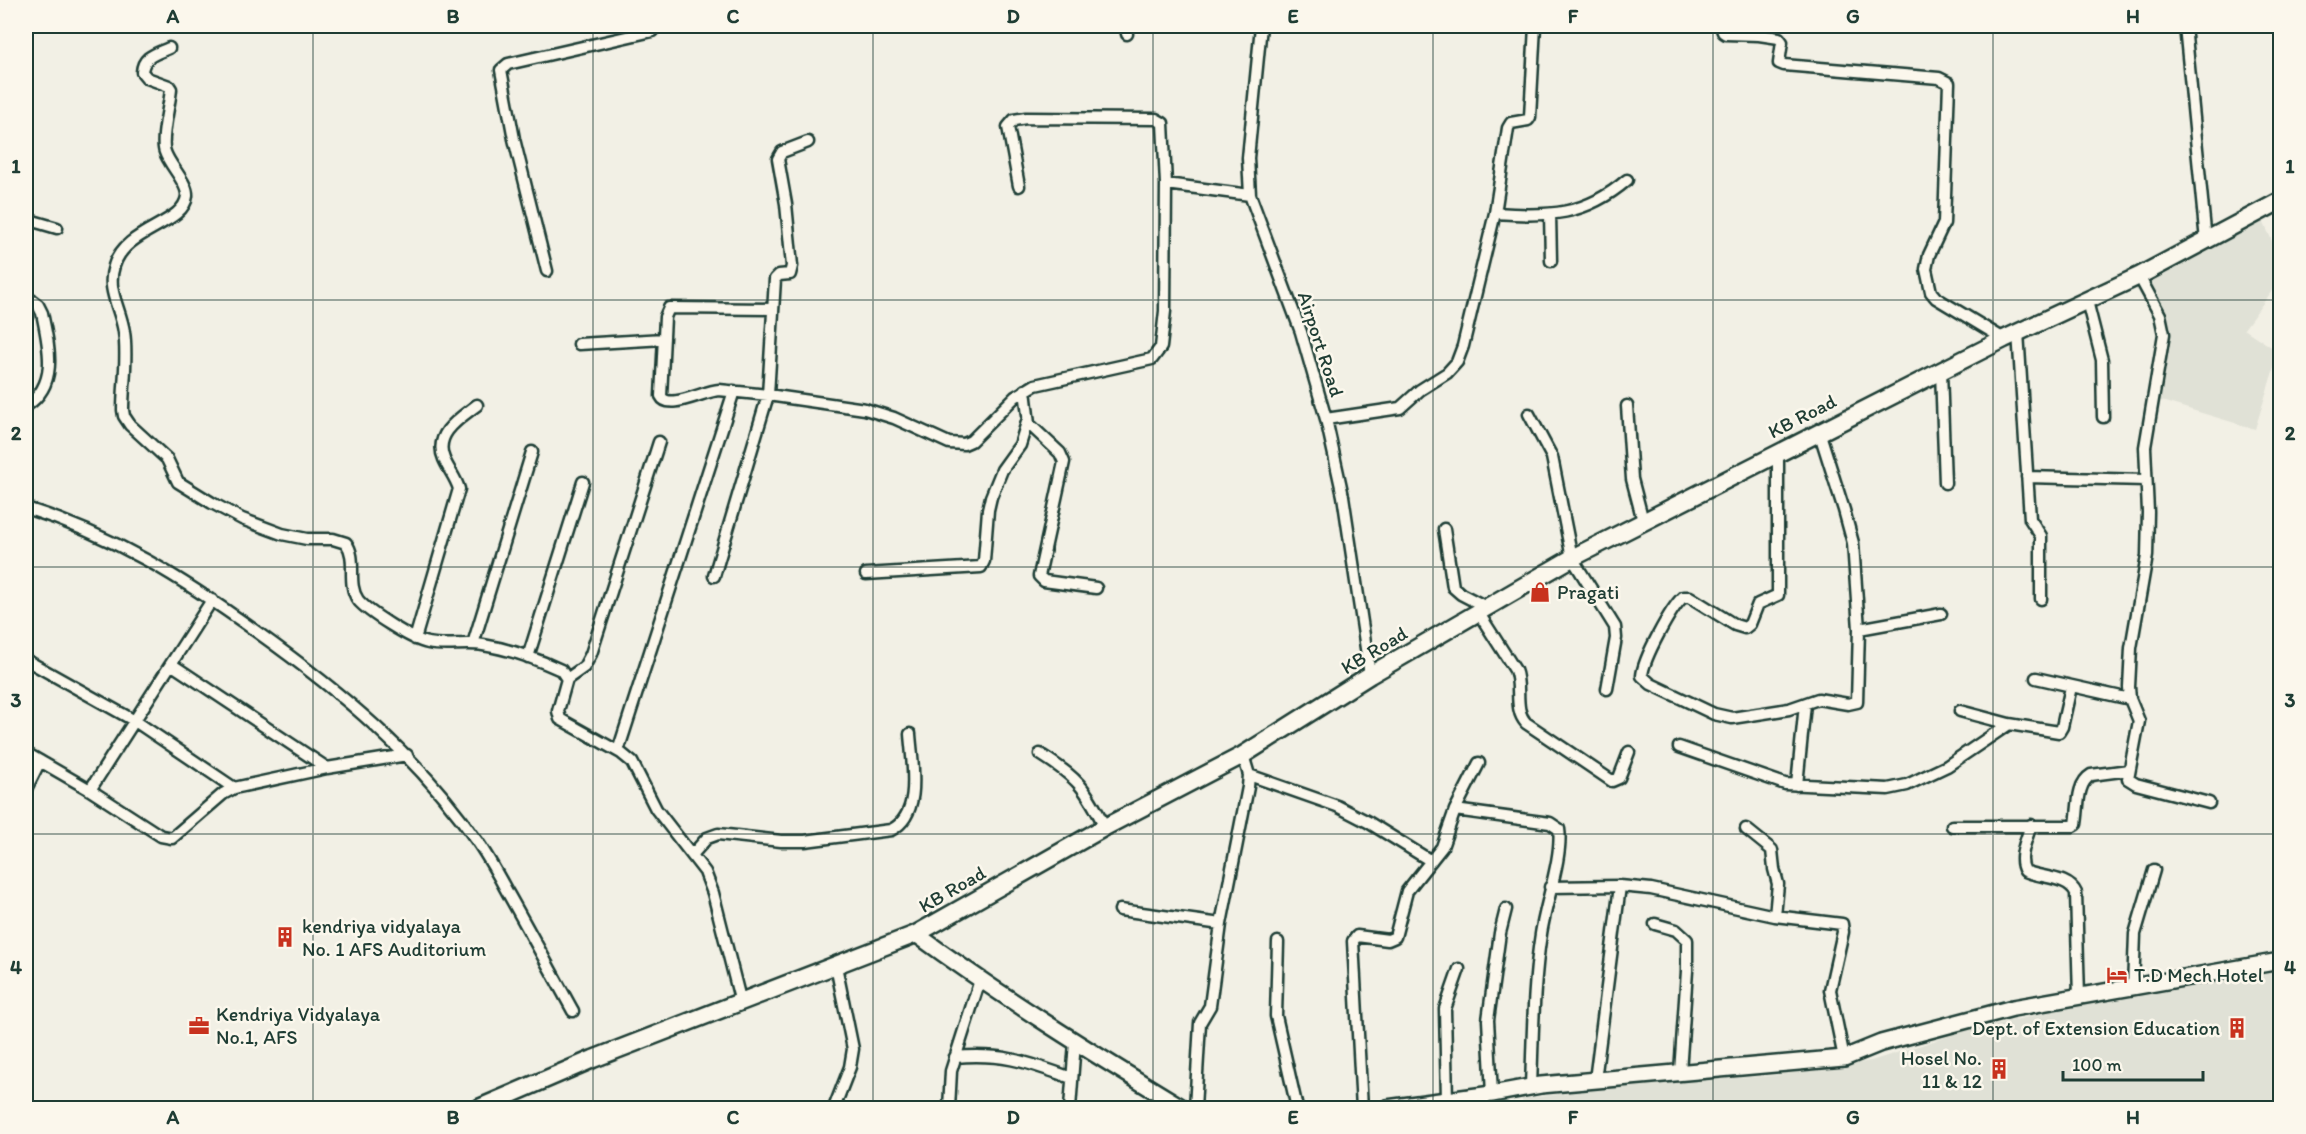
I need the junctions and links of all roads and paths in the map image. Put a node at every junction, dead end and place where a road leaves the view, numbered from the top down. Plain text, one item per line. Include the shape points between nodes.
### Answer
1 (655, 26) edge
2 (1261, 26) edge
3 (1535, 26) edge
4 (1721, 26) edge
5 (2185, 26) edge
6 (169, 48) dead end
7 (808, 141) dead end
8 (1627, 180) dead end
9 (1166, 184) junction
10 (1019, 186) dead end
11 (1250, 195) junction
12 (2280, 201) edge
13 (1495, 213) junction
14 (1550, 214) junction
15 (26, 219) edge
16 (57, 228) dead end
17 (2206, 241) junction
18 (1551, 261) dead end
19 (547, 271) dead end
20 (2139, 276) junction
21 (26, 296) edge
22 (2087, 301) junction
23 (772, 309) junction
24 (2011, 335) junction
25 (664, 339) junction
26 (579, 344) dead end
27 (1941, 370) junction
28 (1025, 390) junction
29 (734, 391) junction
30 (768, 395) junction
31 (477, 405) dead end
32 (26, 406) edge
33 (1627, 406) dead end
34 (1529, 414) dead end
35 (2103, 417) dead end
36 (1028, 419) junction
37 (1326, 419) junction
38 (1819, 431) junction
39 (659, 442) dead end
40 (532, 452) dead end
41 (1778, 452) junction
42 (2027, 477) junction
43 (2146, 480) junction
44 (583, 482) dead end
45 (1945, 483) dead end
46 (26, 508) edge
47 (1643, 521) junction
48 (1444, 529) dead end
49 (1572, 558) junction
50 (866, 574) dead end
51 (714, 576) dead end
52 (1096, 588) dead end
53 (2041, 599) dead end
54 (212, 600) junction
55 (1482, 610) junction
56 (1941, 614) dead end
57 (1859, 629) junction
58 (415, 639) junction
59 (473, 644) junction
60 (528, 657) junction
61 (26, 660) edge
62 (171, 664) junction
63 (1370, 675) junction
64 (2036, 678) dead end
65 (567, 679) junction
66 (2071, 687) junction
67 (1607, 690) dead end
68 (2130, 699) junction
69 (1805, 704) junction
70 (1960, 711) dead end
71 (135, 721) junction
72 (2009, 724) junction
73 (910, 734) dead end
74 (1679, 747) dead end
75 (618, 751) junction
76 (1629, 752) dead end
77 (26, 753) edge
78 (1040, 754) dead end
79 (1243, 754) junction
80 (407, 755) junction
81 (40, 761) junction
82 (1479, 763) dead end
83 (327, 768) junction
84 (2129, 770) junction
85 (1249, 775) junction
86 (1797, 785) junction
87 (234, 788) junction
88 (26, 789) edge
89 (90, 790) junction
90 (2210, 802) dead end
91 (1455, 810) junction
92 (2031, 825) junction
93 (1952, 826) dead end
94 (1105, 827) junction
95 (1746, 829) dead end
96 (692, 855) junction
97 (1431, 861) junction
98 (2154, 870) dead end
99 (1620, 886) junction
100 (1550, 887) junction
101 (1506, 909) dead end
102 (1120, 910) dead end
103 (1775, 916) junction
104 (1221, 924) junction
105 (1655, 924) dead end
106 (916, 934) junction
107 (1278, 942) dead end
108 (2280, 961) edge
109 (836, 966) junction
110 (1459, 969) dead end
111 (980, 980) junction
112 (2133, 988) junction
113 (2079, 997) junction
114 (741, 1003) junction
115 (573, 1011) dead end
116 (1075, 1042) junction
117 (955, 1057) junction
118 (1844, 1058) junction
119 (1680, 1072) junction
120 (1072, 1078) junction
121 (1595, 1080) junction
122 (1530, 1086) junction
123 (1492, 1094) junction
124 (1447, 1100) junction
125 (479, 1108) edge
126 (834, 1108) edge
127 (949, 1108) edge
128 (1070, 1108) edge
129 (1183, 1108) edge
130 (1195, 1108) edge
131 (1297, 1108) edge
132 (1362, 1108) edge
133 (1387, 1108) edge

1 - 19 street via 653,31 508,64 501,70
2 - 11 street, Airport Road via 1248,159
3 - 13 street via 1530,117 1511,123 1508,129
4 - 24 street via 1726,34 1779,38 1781,65 1939,78 1949,83 1944,223 1927,262 1927,277 1936,298
5 - 17 street
6 - 58 street via 147,58 142,72 171,89 164,148 187,197 177,215 124,247 114,265 112,286 124,332 124,416 167,459 178,482 224,511 282,534 307,539 333,538 346,543 357,598
7 - 23 street via 782,152 778,159 792,266 789,274 775,279
8 - 14 street via 1602,199
9 - 10 street via 1165,129 1159,120 1026,118 1014,120 1008,127
9 - 11 street
9 - 28 street via 1165,311 1158,353 1142,363 1047,381
11 - 37 street, Airport Road via 1301,332
12 - 17 main road, KB Road
13 - 14 street
13 - 37 street via 1463,346 1453,367 1400,408
14 - 18 street
15 - 16 street
17 - 20 main road, KB Road
20 - 22 main road, KB Road
20 - 43 street via 2160,315 2164,334 2146,438
21 - 32 street via 42,313 50,368 42,392
22 - 24 main road, KB Road
22 - 35 street via 2102,360
23 - 25 street via 674,307 666,312
23 - 30 street
24 - 27 main road, KB Road
24 - 42 street
25 - 26 street
25 - 29 street via 661,396 666,403 710,391
27 - 38 main road, KB Road
27 - 45 street
28 - 30 street via 971,441 957,444 865,409
28 - 36 street
29 - 30 street
29 - 75 street
30 - 51 street
31 - 58 street via 449,428 442,442 442,455 459,489
33 - 47 street via 1633,487
34 - 49 street via 1552,457
36 - 50 street via 1022,441 1002,470 989,503 983,564
36 - 52 street via 1064,462 1039,576 1044,581
37 - 63 street, Airport Road via 1343,496
38 - 41 main road, KB Road
38 - 57 street via 1851,532
39 - 65 street via 591,654 584,667
40 - 59 street
41 - 47 main road, KB Road
41 - 69 street via 1778,595 1758,604 1745,628 1690,597 1683,597 1648,655 1642,676 1651,684 1724,717
42 - 43 street
42 - 53 street via 2030,522 2041,536
43 - 68 street via 2147,556 2131,648
44 - 60 street
46 - 54 street via 117,544
47 - 49 main road, KB Road
48 - 55 street via 1453,586
49 - 55 main road, KB Road
49 - 67 street via 1615,627
54 - 62 street
54 - 80 street via 345,699
55 - 63 main road, KB Road
55 - 76 street via 1519,678 1520,714 1526,723 1612,781 1619,778
56 - 57 street
57 - 69 street via 1857,702 1818,699
58 - 59 street
59 - 60 street
60 - 65 street via 561,670
61 - 71 street
62 - 71 street
62 - 83 street
63 - 79 main road, KB Road
64 - 66 street
65 - 75 street via 558,711 560,719
66 - 68 street
66 - 72 street via 2061,730
68 - 84 street via 2139,722
69 - 86 street
70 - 72 street
71 - 87 street
71 - 89 street
72 - 86 street via 1947,766 1899,788
73 - 96 street via 912,799 908,814 897,826 805,841 718,834 707,838
74 - 86 street via 1774,782
75 - 96 street via 632,762 656,809
77 - 81 street
78 - 94 street via 1086,790
79 - 85 street
79 - 94 main road, KB Road
80 - 83 street
80 - 115 street via 479,843
81 - 88 street
81 - 89 street
82 - 91 street
83 - 87 street
84 - 90 street via 2128,779 2136,784
84 - 92 street via 2086,778 2073,826
85 - 97 street via 1337,806
85 - 104 street
87 - 89 street via 172,838 161,836
91 - 97 street via 1442,847
91 - 100 street via 1558,826 1557,861
92 - 93 street
92 - 113 street via 2022,860 2025,871 2069,884 2076,892
94 - 106 main road, KB Road
95 - 103 street via 1772,850 1778,889
96 - 114 street via 705,872 713,893
97 - 132 street via 1407,891 1395,937 1388,940 1357,936 1353,941
98 - 112 street via 2135,933
99 - 100 street
99 - 103 street
99 - 121 street
100 - 122 street via 1538,952
101 - 123 street via 1488,1020
102 - 104 street
103 - 118 street via 1835,921 1843,926 1830,990
104 - 130 street via 1210,1006 1200,1023
105 - 119 street via 1676,930 1687,940
106 - 109 main road, KB Road
106 - 111 main road
107 - 131 street via 1275,1007
108 - 112 main road
109 - 114 main road, KB Road
109 - 126 street via 854,1049
110 - 124 street via 1445,1009
111 - 116 main road
111 - 117 street
112 - 113 main road
113 - 118 main road via 2013,1008 1881,1043
114 - 125 main road, KB Road via 593,1059
116 - 120 street
116 - 129 main road
117 - 120 street via 1007,1057
117 - 127 street
118 - 119 main road
119 - 121 main road
120 - 128 street
121 - 122 main road
122 - 123 main road
123 - 124 main road
124 - 133 main road

